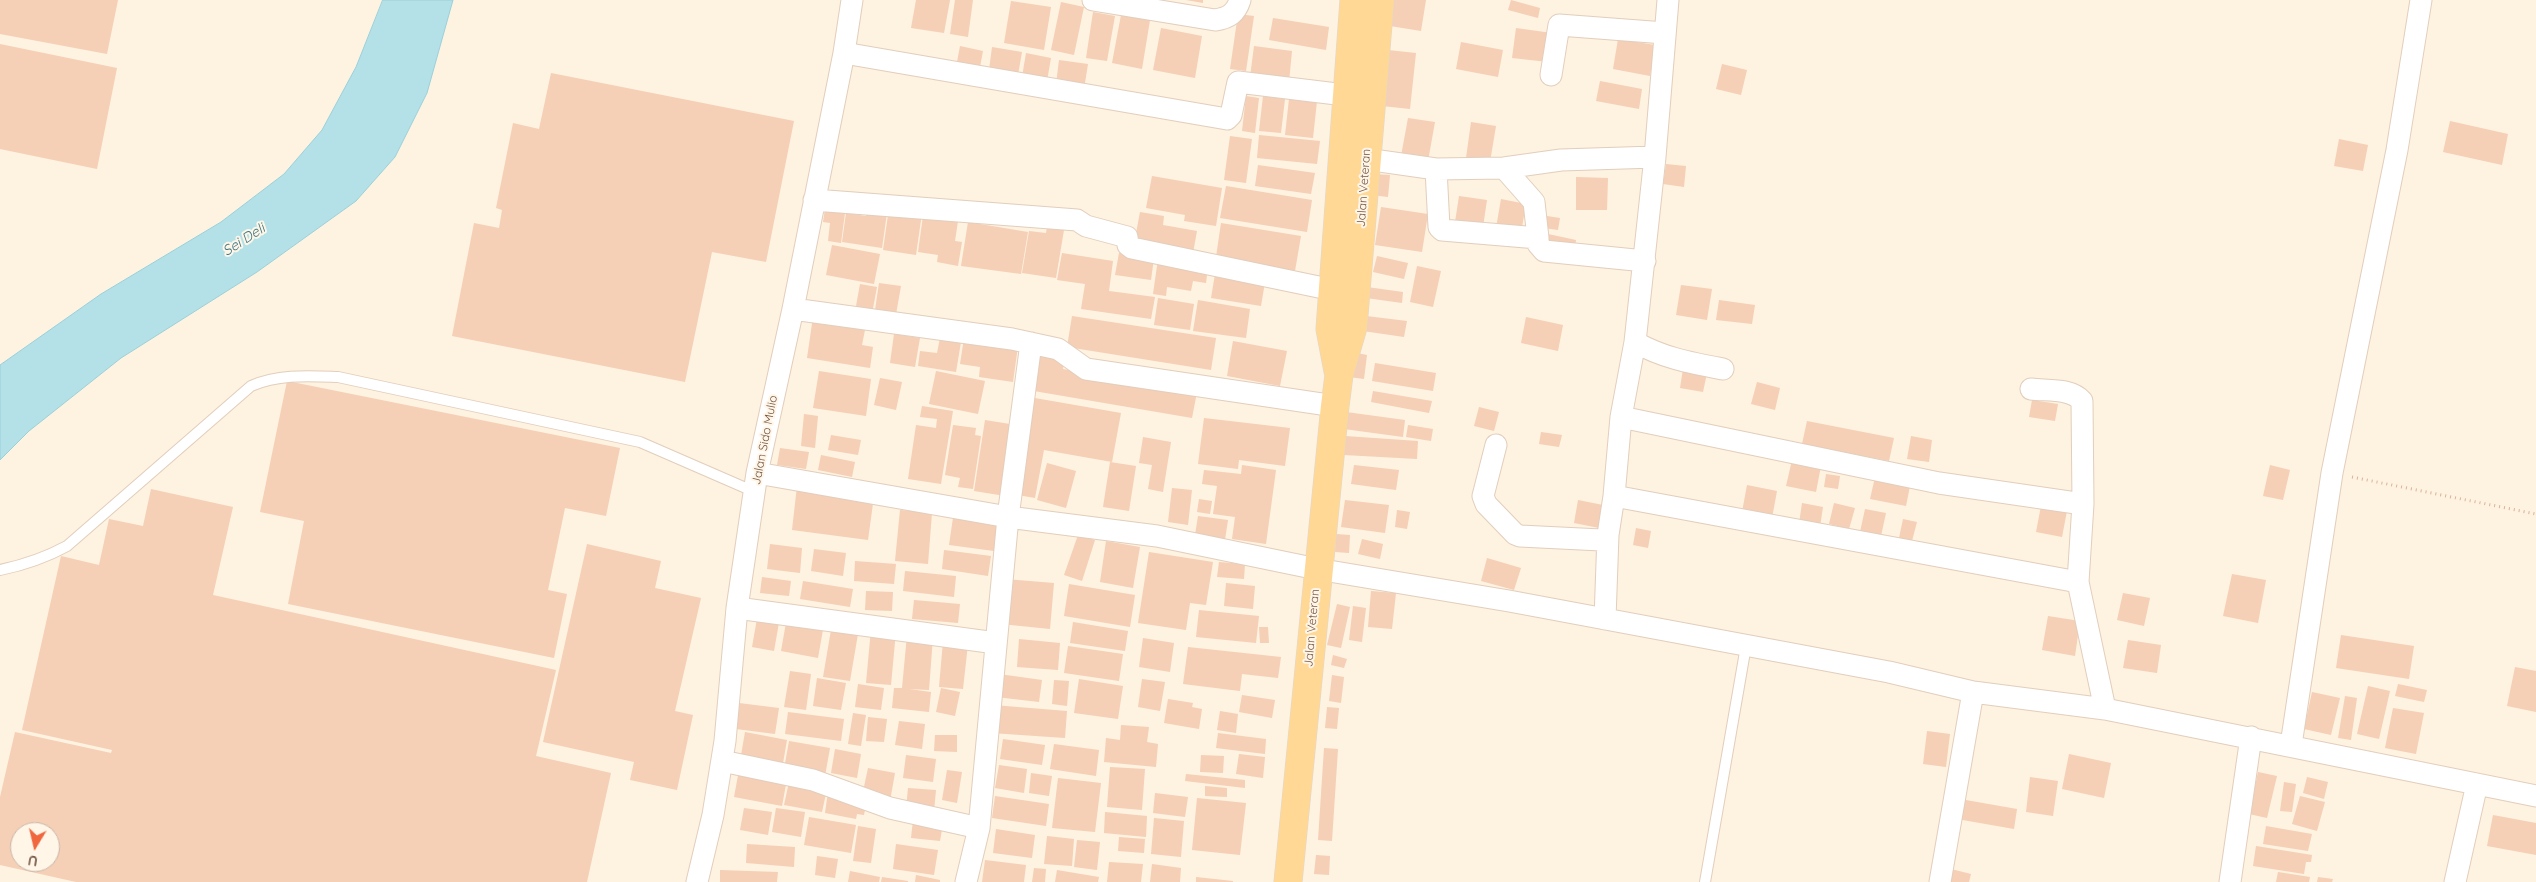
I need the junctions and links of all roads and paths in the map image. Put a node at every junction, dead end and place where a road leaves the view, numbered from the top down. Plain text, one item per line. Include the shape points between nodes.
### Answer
1 (852, 0) edge
2 (1093, 0) edge
3 (1240, 0) edge
4 (1354, 0) edge
5 (1380, 0) edge
6 (1668, 0) edge
7 (2421, 0) edge
8 (1665, 33) junction
9 (844, 53) junction
10 (1551, 75) dead end
11 (1345, 96) junction
12 (1655, 157) junction
13 (1366, 159) junction
14 (1504, 168) junction
15 (1436, 169) junction
16 (814, 200) junction
17 (1538, 238) junction
18 (1645, 261) junction
19 (1333, 290) junction
20 (793, 309) junction
21 (1635, 342) junction
22 (1031, 343) junction
23 (1723, 369) dead end
24 (1339, 375) junction
25 (2031, 389) dead end
26 (1335, 406) junction
27 (1621, 417) junction
28 (1496, 445) dead end
29 (2332, 473) junction
30 (756, 483) junction
31 (1614, 496) junction
32 (2083, 504) junction
33 (2536, 514) edge
34 (1008, 517) junction
35 (1608, 535) junction
36 (1317, 569) junction
37 (0, 570) edge
38 (2078, 582) junction
39 (737, 608) junction
40 (1605, 619) junction
41 (996, 643) junction
42 (1746, 646) junction
43 (1973, 692) junction
44 (2105, 709) junction
45 (2251, 737) junction
46 (2290, 745) junction
47 (722, 760) junction
48 (2477, 784) junction
49 (2536, 796) edge
50 (979, 828) junction
51 (697, 882) edge
52 (966, 882) edge
53 (1288, 882) edge
54 (1705, 882) edge
55 (1940, 882) edge
56 (2230, 882) edge
57 (2454, 882) edge

1 - 9 street, Jalan Sido Mulio
2 - 3 street via 1215,20 1227,18 1237,10
4 - 11 main road, Jalan Veteran
5 - 13 main road, Jalan Veteran
6 - 8 street
7 - 29 street via 2397,150
8 - 10 street via 1559,25
8 - 12 street
9 - 11 street via 1227,119 1231,115 1238,82
9 - 16 street, Jalan Sido Mulio
11 - 19 main road, Jalan Veteran
12 - 14 street via 1562,160
12 - 18 street
13 - 15 street
13 - 24 main road, Jalan Veteran via 1353,327
14 - 15 street
14 - 17 street via 1534,202
15 - 17 street via 1439,227 1442,230
16 - 19 street via 1077,220 1086,226 1127,237 1128,246 1132,248
16 - 20 street, Jalan Sido Mulio
17 - 18 street via 1538,244 1544,251
18 - 21 street
19 - 24 main road, Jalan Veteran via 1330,329
20 - 22 street
20 - 30 street, Jalan Sido Mulio
21 - 23 street via 1664,357
21 - 27 street
22 - 26 street via 1058,349 1086,369
22 - 34 street
24 - 26 main road, Jalan Veteran
25 - 32 street via 2069,393 2082,401
26 - 36 main road, Jalan Veteran
27 - 31 street
27 - 32 street via 1939,483
28 - 35 street via 1483,496 1486,504 1515,534 1601,540
29 - 33 path
29 - 46 street
30 - 34 street
30 - 37 lane via 640,442 338,377 301,375 268,379 251,386 67,546 26,564
30 - 39 street, Jalan Sido Mulio
31 - 35 street
31 - 38 street
32 - 38 street
34 - 36 street via 1157,536
34 - 41 street
35 - 40 street
36 - 40 street
36 - 53 main road, Jalan Veteran
38 - 44 street
39 - 41 street
39 - 47 street, Jalan Sido Mulio
40 - 42 street
41 - 50 street
42 - 43 street via 1889,672
42 - 54 lane
43 - 44 street
43 - 55 street
44 - 45 street
45 - 46 street
45 - 56 street
46 - 48 street
47 - 50 street via 812,780 890,808
47 - 51 street, Jalan Sido Mulio
48 - 49 street
48 - 57 street
50 - 52 street

